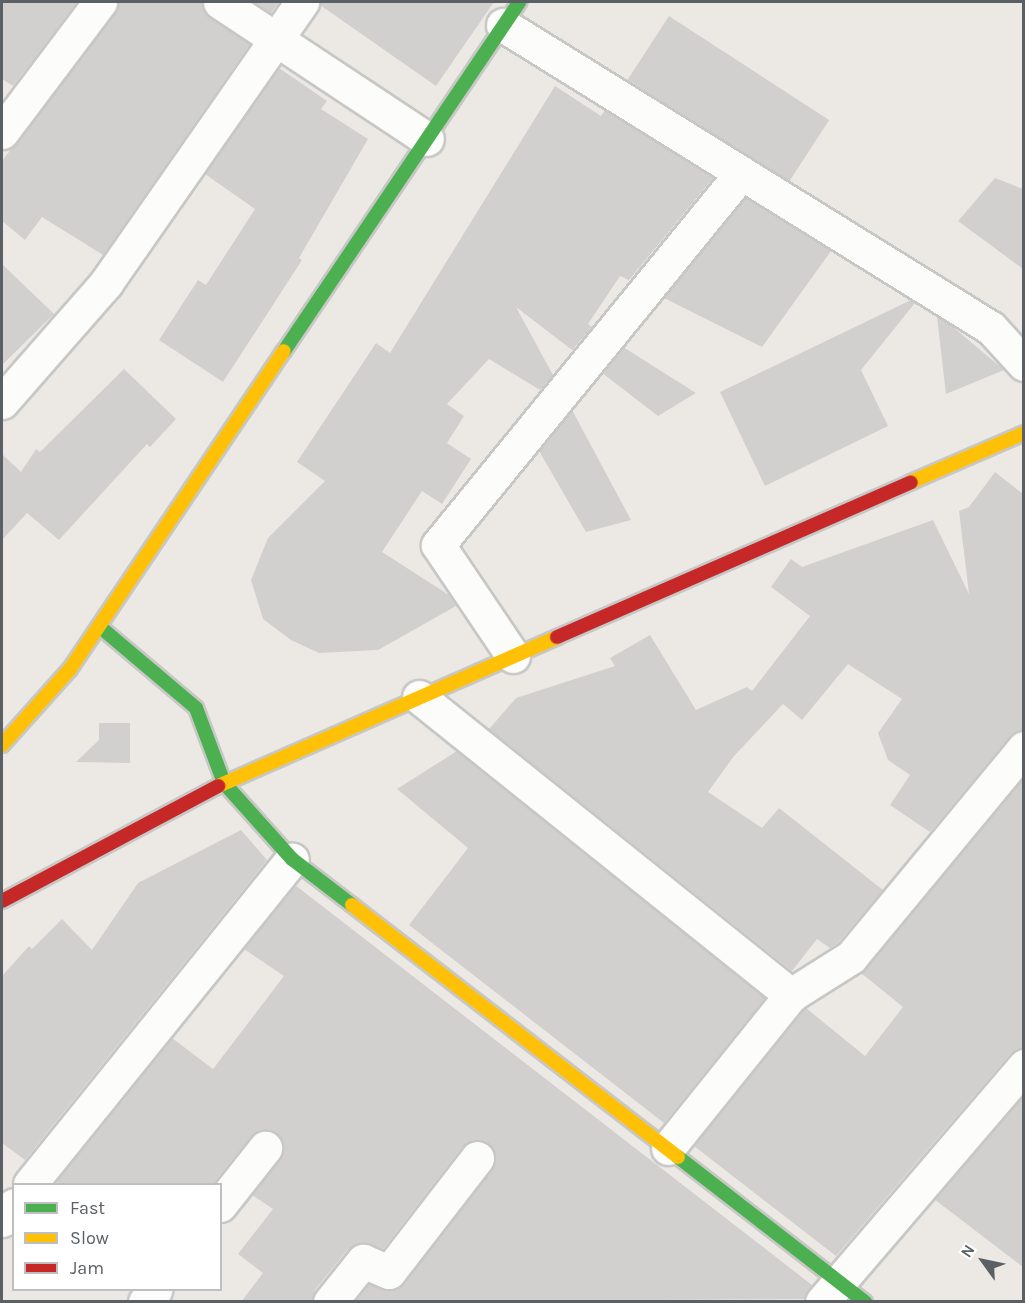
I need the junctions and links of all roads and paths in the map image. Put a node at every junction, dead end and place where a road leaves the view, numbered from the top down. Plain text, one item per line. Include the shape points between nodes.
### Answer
1 (100, 2) edge
2 (220, 2) edge
3 (302, 2) edge
4 (511, 13) edge
5 (277, 38) junction
6 (2, 132) edge
7 (426, 139) junction
8 (741, 172) junction
9 (1023, 364) edge
10 (2, 402) edge
11 (1023, 433) edge
12 (99, 626) junction
13 (513, 656) junction
14 (419, 697) junction
15 (2, 745) edge
16 (1023, 748) edge
17 (224, 783) junction
18 (292, 859) junction
19 (2, 901) edge
20 (791, 995) junction
21 (1023, 1066) edge
22 (265, 1148) dead end
23 (668, 1148) junction
24 (477, 1158) dead end
25 (32, 1183) edge
26 (222, 1202) edge
27 (12, 1208) edge
28 (2, 1220) edge
29 (830, 1292) edge
30 (330, 1302) edge
31 (865, 1302) edge

1 - 6 street
2 - 5 street
3 - 5 street
4 - 7 street
4 - 8 street
5 - 7 street
5 - 10 street via 106,283
7 - 12 street
8 - 9 street via 992,328
8 - 13 street via 438,545
11 - 13 street
12 - 15 street via 70,669
12 - 17 street via 195,708
13 - 14 street
14 - 17 street
14 - 20 street
16 - 20 street via 851,957
17 - 18 street
17 - 19 street
18 - 23 street
18 - 25 street
20 - 23 street
21 - 29 street
22 - 26 street
23 - 29 street
24 - 30 street via 389,1272 363,1261
27 - 28 street
29 - 31 street

